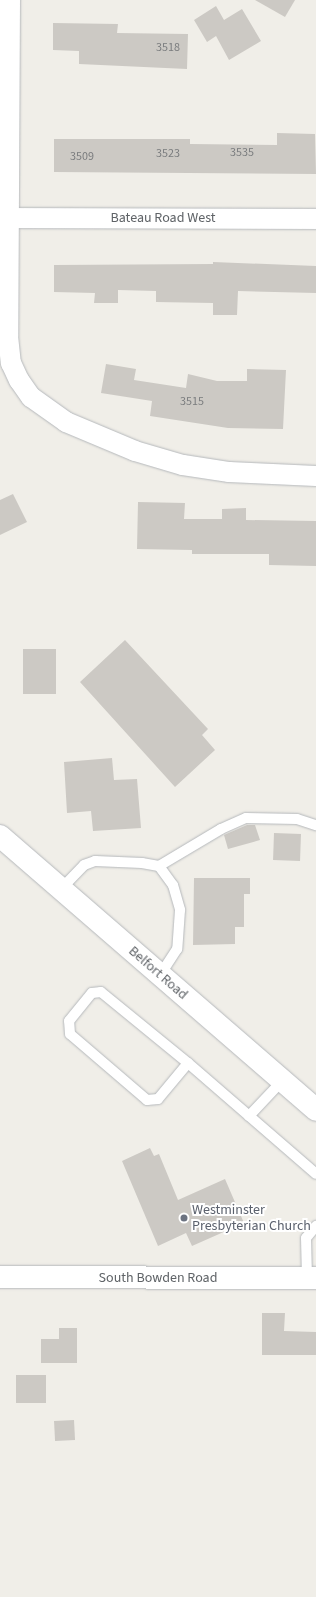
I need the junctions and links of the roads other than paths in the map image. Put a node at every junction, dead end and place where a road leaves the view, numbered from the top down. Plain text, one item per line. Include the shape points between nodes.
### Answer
1 (10, 0) edge
2 (10, 218) junction
3 (316, 219) edge
4 (316, 476) edge
5 (316, 825) edge
6 (0, 836) edge
7 (159, 866) junction
8 (61, 889) junction
9 (160, 975) junction
10 (188, 1063) junction
11 (282, 1081) junction
12 (316, 1110) edge
13 (250, 1116) junction
14 (316, 1174) edge
15 (316, 1226) edge
16 (0, 1278) edge
17 (311, 1278) edge

1 - 2 street
2 - 3 street, Bateau Road West
2 - 4 street via 10,349 19,380 31,397 66,422 135,451 183,465 229,472
5 - 7 lane via 297,819 246,818 221,829
6 - 8 street, Belfort Road
7 - 8 lane via 142,862 96,861 84,865
7 - 9 lane via 173,885 180,910 177,949
8 - 9 street, Belfort Road
9 - 11 street, Belfort Road
10 - 10 lane via 101,992 92,994 68,1020 70,1034 146,1100 158,1099
10 - 13 lane
11 - 12 street, Belfort Road
11 - 13 lane
13 - 14 lane
15 - 17 lane via 306,1238
16 - 17 street, South Bowden Road

